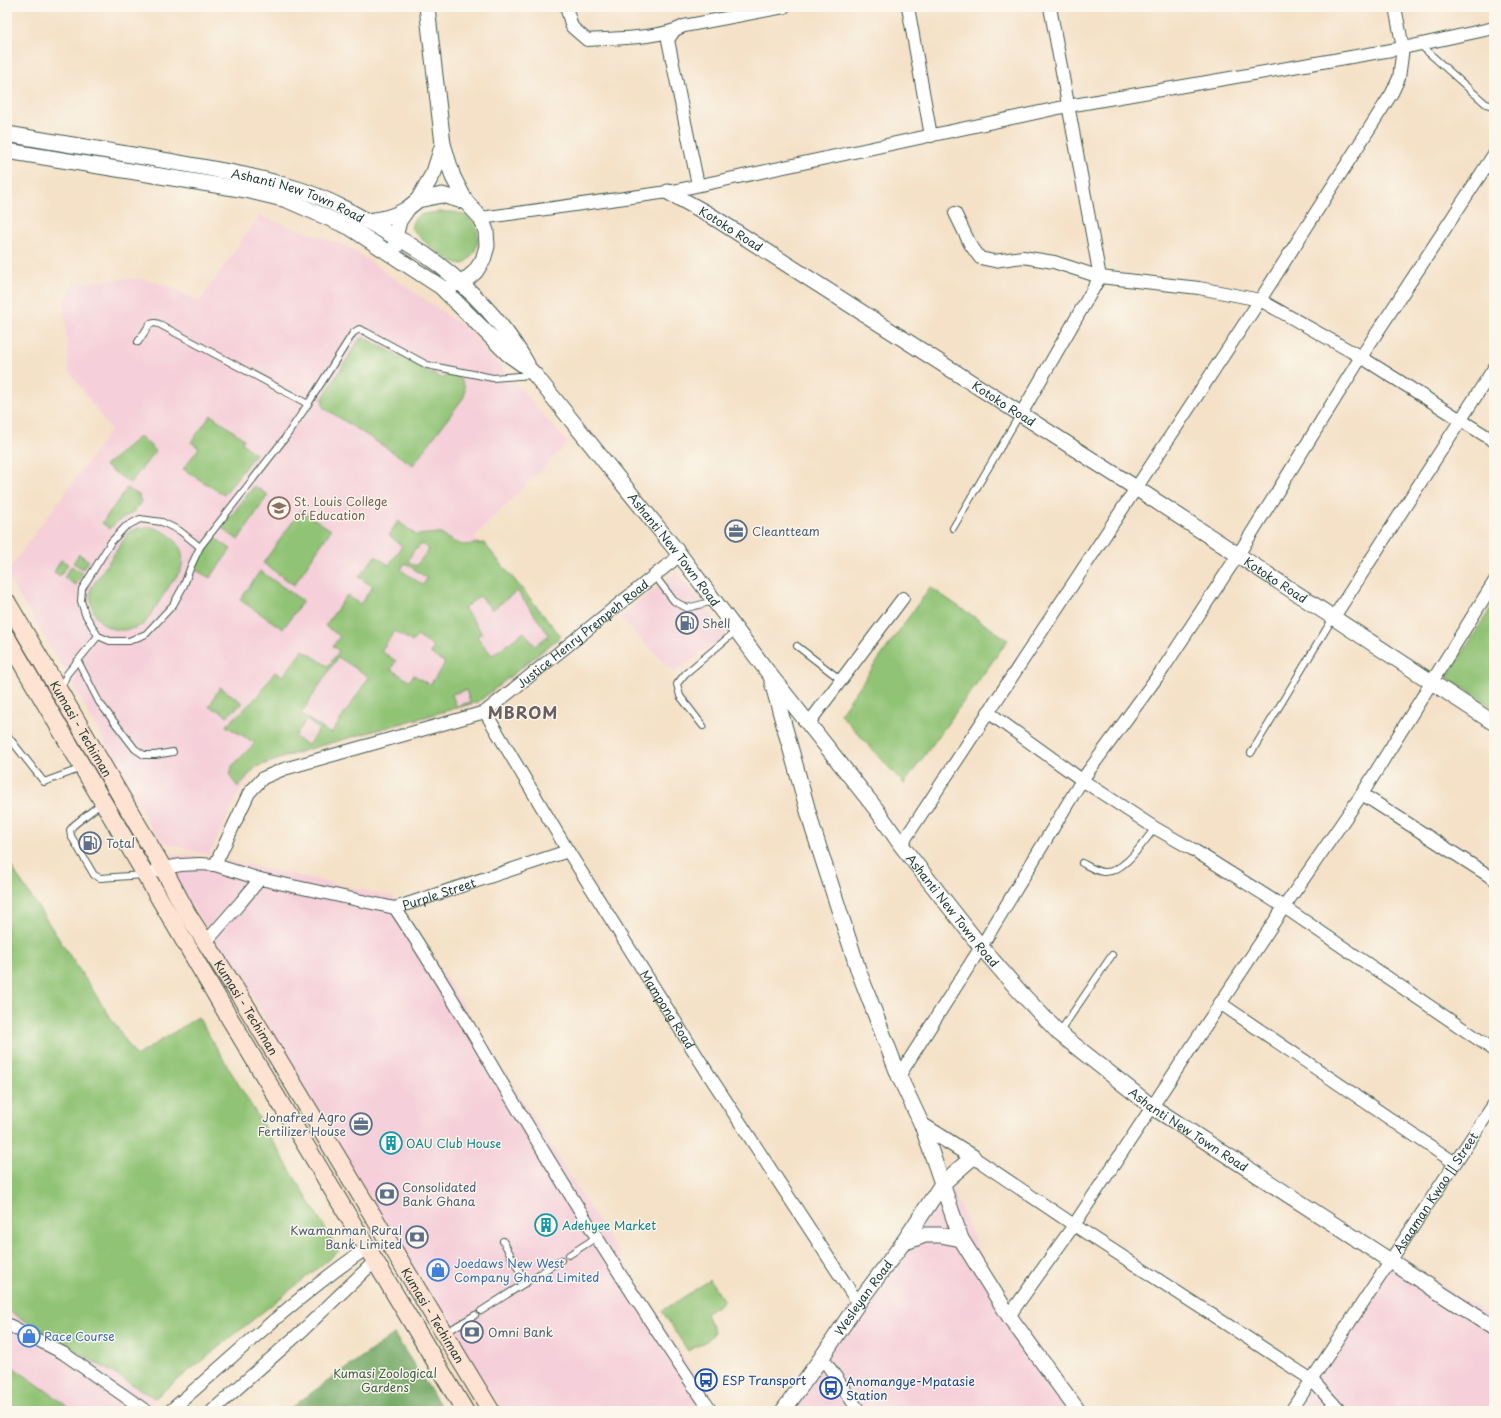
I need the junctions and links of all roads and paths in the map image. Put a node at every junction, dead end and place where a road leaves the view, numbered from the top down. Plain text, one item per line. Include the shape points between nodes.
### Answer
1 (427, 7) edge
2 (566, 7) edge
3 (784, 7) edge
4 (908, 7) edge
5 (1050, 7) edge
6 (1395, 7) edge
7 (1494, 28) edge
8 (674, 31) junction
9 (1419, 44) junction
10 (1403, 48) junction
11 (1068, 106) junction
12 (1494, 106) edge
13 (7, 134) edge
14 (931, 136) junction
15 (443, 144) junction
16 (7, 151) edge
17 (1494, 154) edge
18 (698, 185) junction
19 (668, 192) junction
20 (466, 202) junction
21 (413, 204) junction
22 (955, 213) dead end
23 (481, 218) junction
24 (367, 221) junction
25 (395, 237) junction
26 (398, 259) junction
27 (475, 272) junction
28 (1100, 277) junction
29 (460, 283) junction
30 (441, 287) junction
31 (1260, 300) junction
32 (484, 307) junction
33 (138, 342) dead end
34 (1362, 357) junction
35 (1494, 368) edge
36 (532, 372) junction
37 (308, 404) junction
38 (1021, 414) junction
39 (1461, 420) junction
40 (1494, 441) edge
41 (1136, 488) junction
42 (953, 528) dead end
43 (200, 547) junction
44 (680, 556) junction
45 (1238, 556) junction
46 (655, 576) junction
47 (1494, 582) edge
48 (903, 598) dead end
49 (714, 601) junction
50 (7, 602) edge
51 (1334, 617) junction
52 (736, 631) junction
53 (98, 636) junction
54 (7, 638) edge
55 (797, 646) dead end
56 (78, 661) junction
57 (770, 675) junction
58 (841, 680) junction
59 (1431, 683) junction
60 (60, 690) junction
61 (485, 712) junction
62 (988, 712) junction
63 (1494, 723) edge
64 (808, 724) junction
65 (703, 726) dead end
66 (7, 735) edge
67 (173, 752) dead end
68 (1251, 753) dead end
69 (83, 768) junction
70 (1082, 780) junction
71 (1362, 794) junction
72 (103, 802) junction
73 (1154, 828) junction
74 (901, 845) junction
75 (568, 851) junction
76 (1082, 863) dead end
77 (216, 865) junction
78 (163, 868) junction
79 (146, 875) junction
80 (260, 879) junction
81 (1494, 879) edge
82 (395, 908) junction
83 (1284, 908) junction
84 (206, 942) junction
85 (981, 947) junction
86 (1112, 955) dead end
87 (1220, 1003) junction
88 (1060, 1033) junction
89 (1494, 1050) edge
90 (899, 1076) junction
91 (1494, 1104) edge
92 (1151, 1106) junction
93 (922, 1125) junction
94 (973, 1157) junction
95 (1456, 1162) junction
96 (942, 1184) junction
97 (1074, 1225) junction
98 (597, 1237) junction
99 (961, 1239) junction
100 (503, 1241) dead end
101 (903, 1243) junction
102 (371, 1254) junction
103 (569, 1255) dead end
104 (561, 1260) dead end
105 (1390, 1260) junction
106 (526, 1283) junction
107 (858, 1303) junction
108 (481, 1311) dead end
109 (475, 1315) dead end
110 (1009, 1316) junction
111 (7, 1324) edge
112 (1494, 1328) edge
113 (444, 1334) junction
114 (822, 1357) junction
115 (1312, 1380) junction
116 (477, 1388) junction
117 (461, 1404) edge
118 (146, 1411) edge
119 (170, 1411) edge
120 (212, 1411) edge
121 (491, 1411) edge
122 (711, 1411) edge
123 (783, 1411) edge
124 (859, 1411) edge
125 (1078, 1411) edge
126 (1291, 1411) edge
127 (1340, 1411) edge

1 - 15 street
2 - 8 street via 572,27 587,40
3 - 8 street via 684,26
4 - 14 street
5 - 11 street
6 - 10 street
7 - 9 street
8 - 18 street via 668,40
9 - 10 street
9 - 12 lane via 1486,104
10 - 11 street
10 - 31 street via 1400,78 1392,93
11 - 14 street
11 - 28 street
13 - 24 street, Ashanti New Town Road via 262,179 301,190 342,206
14 - 18 street
15 - 20 street via 453,176
15 - 21 street via 434,172
16 - 26 street, Ashanti New Town Road via 246,190 287,200 349,227
17 - 34 street
18 - 19 street
19 - 23 street
19 - 38 street, Kotoko Road via 710,215
20 - 21 street via 442,194
20 - 23 street
21 - 24 street via 395,216
21 - 25 street via 399,222
22 - 28 street via 980,258 994,260 1023,257 1054,262
23 - 27 street via 486,231 487,246 483,260
24 - 25 street, Ashanti New Town Road
25 - 26 street
25 - 29 street, Ashanti New Town Road via 406,242
26 - 30 street, Ashanti New Town Road
27 - 29 street
27 - 32 street
28 - 31 street via 1199,288
28 - 38 street
29 - 30 street
29 - 32 street, Ashanti New Town Road
30 - 36 street, Ashanti New Town Road via 508,354
31 - 34 street
31 - 41 street
32 - 36 street, Ashanti New Town Road via 516,344
33 - 37 lane via 150,324 159,324
34 - 39 street
34 - 45 street
35 - 39 street
36 - 37 lane via 493,378 427,365 359,329 353,332
36 - 44 street, Ashanti New Town Road
37 - 43 lane via 285,438
38 - 41 street, Kotoko Road
38 - 42 lane
39 - 40 street
39 - 51 street
41 - 45 street, Kotoko Road
41 - 62 street
43 - 53 lane via 173,604 146,634 129,641 110,641
43 - 53 lane via 162,522 140,519 125,527 111,542 82,589 81,601 85,614
44 - 46 street, Justice Henry Prempeh Road
44 - 49 street, Ashanti New Town Road
45 - 51 street, Kotoko Road
45 - 70 street via 1163,669
46 - 49 lane via 674,601 687,608
46 - 61 street, Justice Henry Prempeh Road
47 - 59 street
48 - 58 street
49 - 52 street, Ashanti New Town Road
50 - 60 main road, Kumasi - Techiman
51 - 59 street, Kotoko Road
51 - 68 lane
52 - 57 street, Ashanti New Town Road
52 - 65 lane via 684,674 677,684 680,696
53 - 56 lane
54 - 69 main road, Kumasi - Techiman
55 - 58 lane
56 - 60 lane via 67,674
56 - 67 lane via 99,702 135,749 144,755
57 - 64 street, Ashanti New Town Road
57 - 90 street via 813,829 854,957
58 - 64 street
59 - 63 street, Kotoko Road
59 - 71 street
60 - 78 main road, Kumasi - Techiman
61 - 75 street, Mampong Road
61 - 77 street via 284,769 263,778 249,793
62 - 70 street
62 - 74 street
64 - 74 street, Ashanti New Town Road
66 - 69 lane via 44,782
69 - 72 main road, Kumasi - Techiman
70 - 73 street
70 - 85 street
71 - 81 street
71 - 83 street
72 - 79 main road, Kumasi - Techiman
72 - 79 lane via 70,830 75,843 94,875 100,878
73 - 76 lane via 1125,864 1115,870 1103,872
73 - 83 street via 1192,849
74 - 85 street, Ashanti New Town Road
75 - 82 street, Purple Street
75 - 107 street, Mampong Road via 709,1075
77 - 78 street, Purple Street
77 - 80 street, Purple Street
78 - 79 street, Purple Street
78 - 84 main road, Kumasi - Techiman
79 - 102 main road, Kumasi - Techiman
80 - 82 street, Purple Street
80 - 84 street
82 - 98 street
83 - 87 street
83 - 89 street
84 - 113 main road, Kumasi - Techiman
85 - 88 street, Ashanti New Town Road
85 - 90 street
86 - 88 lane
87 - 92 street
87 - 95 street
88 - 92 street, Ashanti New Town Road
90 - 93 street
91 - 95 street, Asaaman Kwao || Street
92 - 97 street
92 - 105 street, Ashanti New Town Road
93 - 94 street
93 - 96 street
94 - 96 street, Wesleyan Road
94 - 97 street
95 - 105 street, Asaaman Kwao || Street
96 - 99 street
96 - 101 street, Wesleyan Road
97 - 110 street
97 - 115 street
98 - 103 lane
98 - 122 street via 661,1339
99 - 101 street via 925,1235
99 - 110 street
100 - 106 lane
101 - 107 street, Wesleyan Road
102 - 117 main road, Kumasi - Techiman
102 - 119 street via 347,1261
102 - 120 street via 304,1329
104 - 106 lane
105 - 112 street, Ashanti New Town Road
105 - 115 street, Asaaman Kwao || Street
106 - 108 lane
107 - 114 street, Wesleyan Road
109 - 113 lane
110 - 125 street
111 - 118 street via 63,1353
113 - 116 main road, Kumasi - Techiman
114 - 123 street, Wesleyan Road
114 - 124 street
115 - 126 street, Asaaman Kwao || Street
115 - 127 street
116 - 117 main road
116 - 121 main road, Kumasi - Techiman

